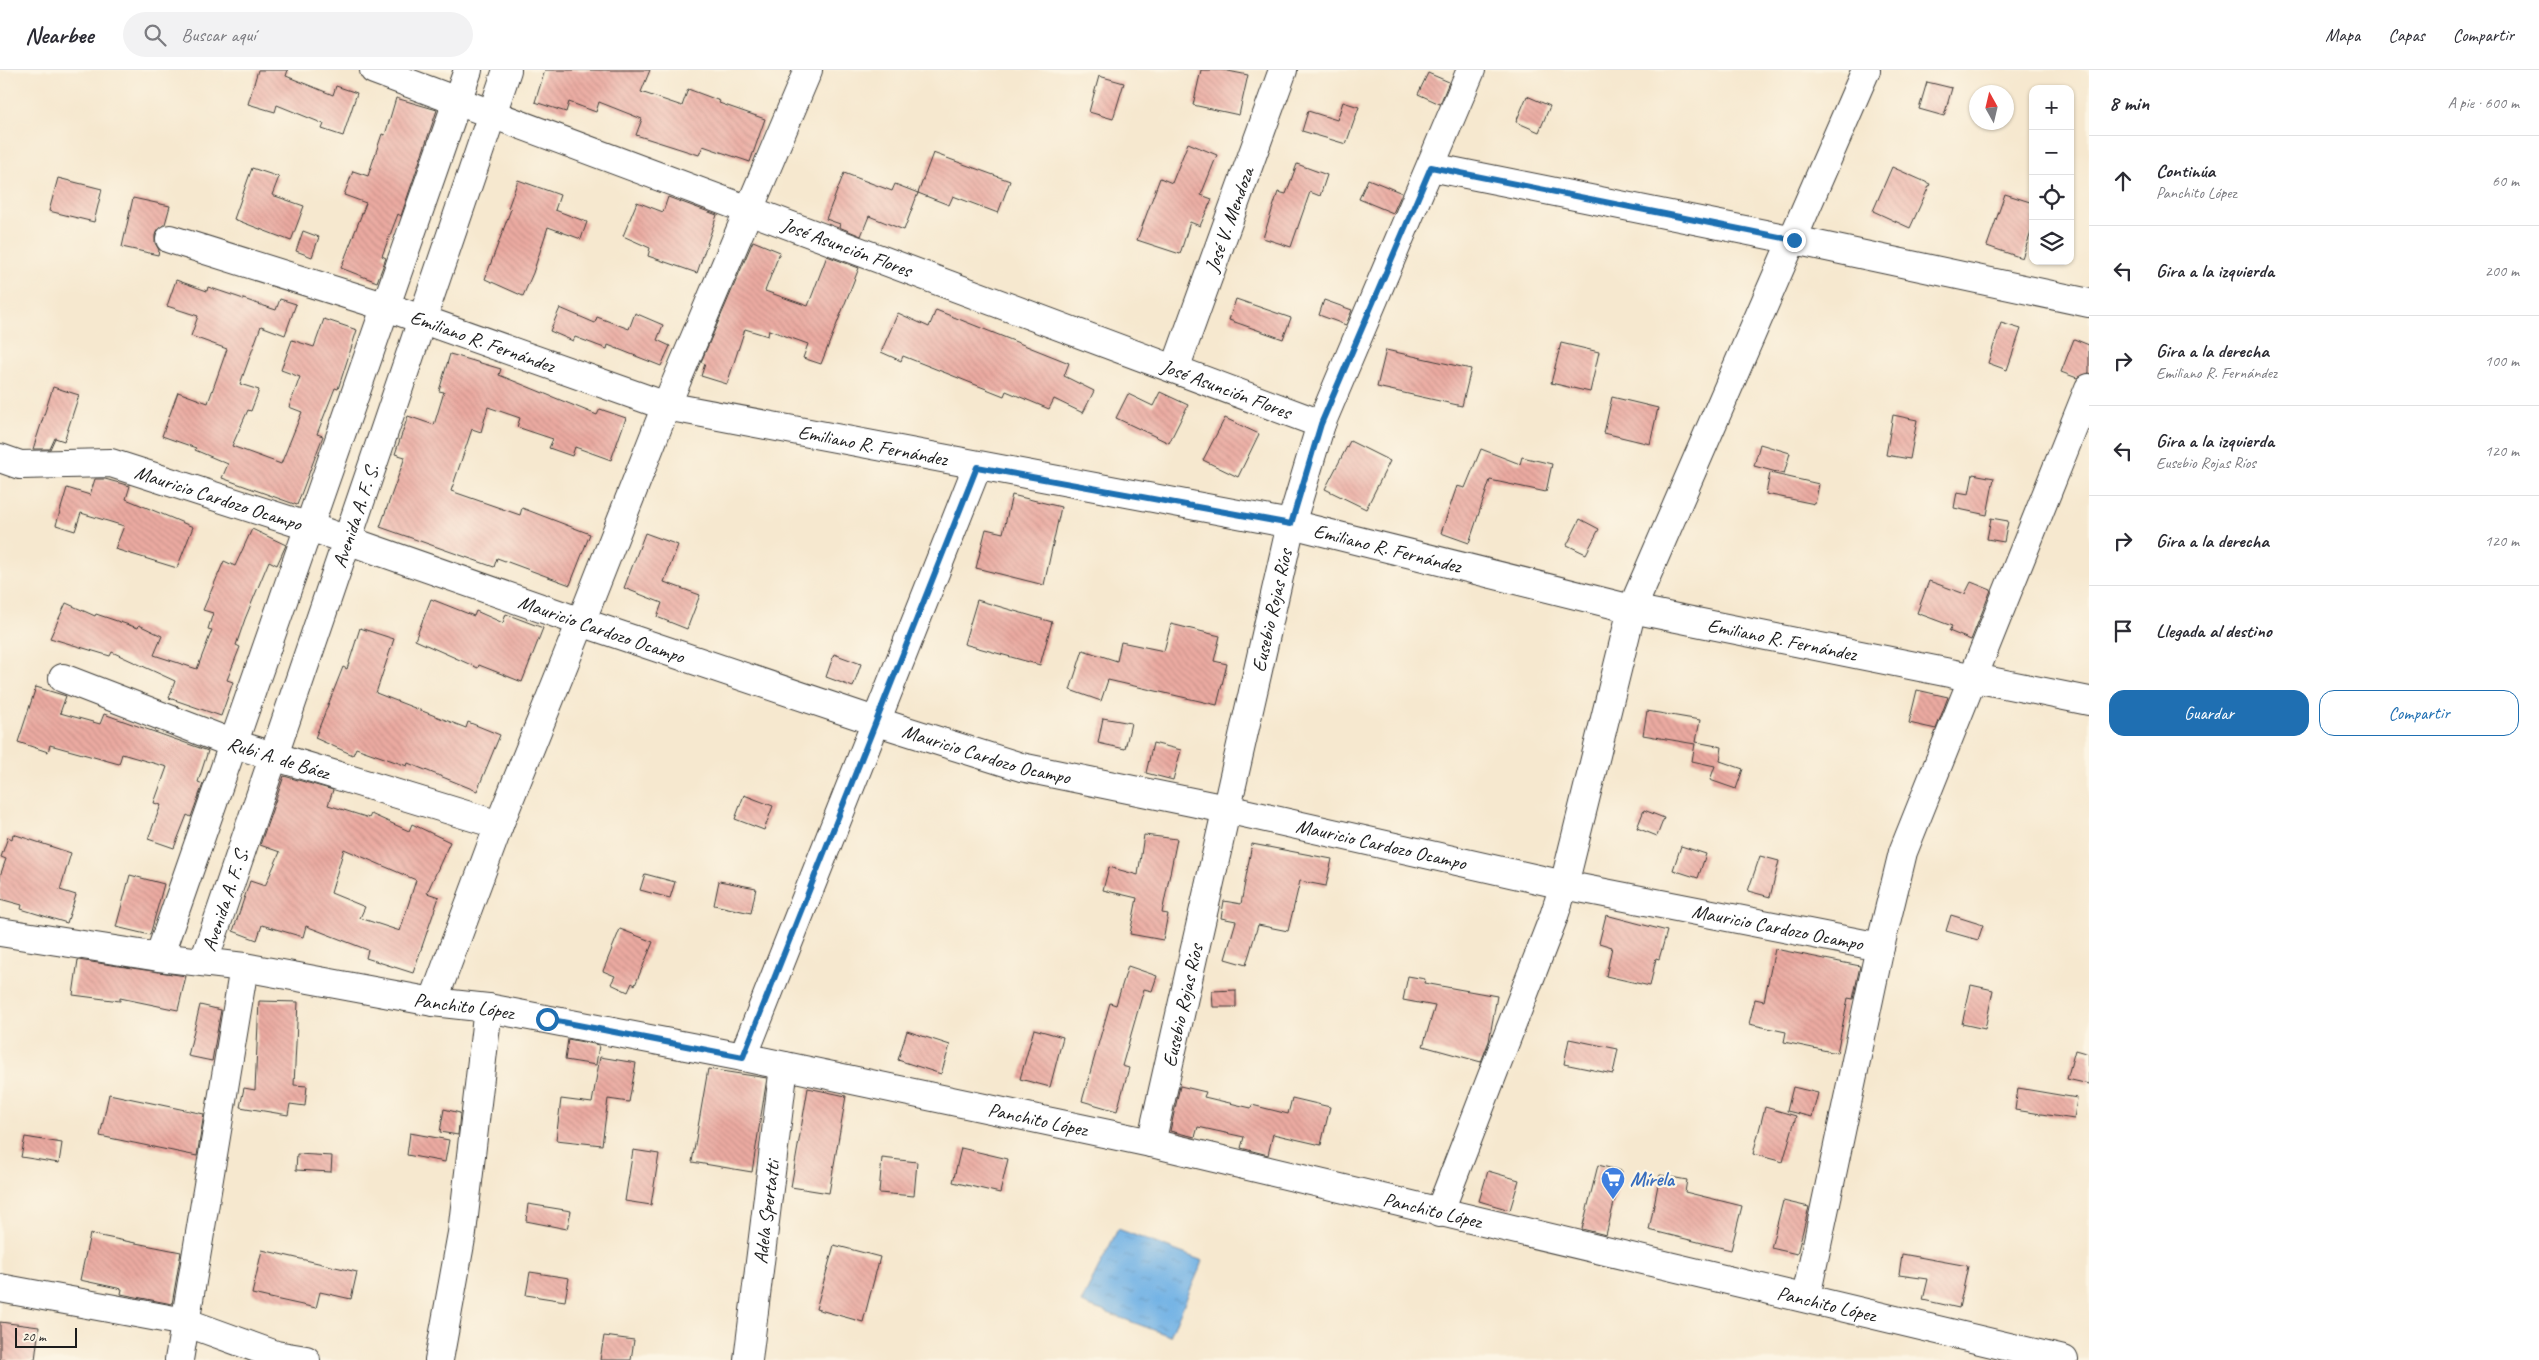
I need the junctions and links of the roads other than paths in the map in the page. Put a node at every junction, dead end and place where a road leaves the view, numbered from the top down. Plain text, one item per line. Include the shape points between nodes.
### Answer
1 (374, 70) edge
2 (468, 70) edge
3 (507, 70) edge
4 (808, 70) edge
5 (1283, 70) edge
6 (1471, 70) edge
7 (1866, 70) edge
8 (458, 100) junction
9 (492, 113) junction
10 (1431, 167) junction
11 (748, 212) junction
12 (170, 239) dead end
13 (1794, 240) junction
14 (2089, 303) edge
15 (387, 307) junction
16 (423, 321) junction
17 (1175, 369) junction
18 (2089, 388) edge
19 (666, 406) junction
20 (1321, 424) junction
21 (0, 458) edge
22 (977, 467) junction
23 (1291, 524) junction
24 (310, 527) junction
25 (348, 540) junction
26 (1632, 609) junction
27 (581, 622) junction
28 (63, 678) dead end
29 (1973, 678) junction
30 (2089, 701) edge
31 (878, 722) junction
32 (234, 744) junction
33 (274, 757) junction
34 (1226, 809) junction
35 (499, 824) junction
36 (1564, 885) junction
37 (0, 932) edge
38 (1880, 947) junction
39 (159, 957) junction
40 (204, 961) junction
41 (244, 967) junction
42 (433, 1002) junction
43 (488, 1008) junction
44 (743, 1057) junction
45 (784, 1066) junction
46 (1151, 1143) junction
47 (1439, 1213) junction
48 (0, 1288) edge
49 (1806, 1298) junction
50 (186, 1322) junction
51 (179, 1360) edge
52 (306, 1360) edge
53 (440, 1360) edge
54 (748, 1360) edge
55 (2064, 1360) edge

1 - 8 street, José Asunción Flores
2 - 8 street, Avenida A. F. S.
3 - 9 street, Avenida A. F. S.
4 - 11 street
5 - 17 street, José V. Mendoza
6 - 10 street, Eusebio Rojas Ríos
7 - 13 street
8 - 9 street, José Asunción Flores
8 - 15 street, Avenida A. F. S.
9 - 11 street, José Asunción Flores
9 - 16 street, Avenida A. F. S.
10 - 13 street
10 - 20 street, Eusebio Rojas Ríos
11 - 17 street, José Asunción Flores
11 - 19 street
12 - 15 street, Emiliano R. Fernández
13 - 14 street
13 - 26 street
15 - 16 street, Emiliano R. Fernández
15 - 24 street, Avenida A. F. S.
16 - 19 street, Emiliano R. Fernández
16 - 25 street, Avenida A. F. S.
17 - 20 street, José Asunción Flores
18 - 29 street
19 - 22 street, Emiliano R. Fernández
19 - 27 street
20 - 23 street, Eusebio Rojas Ríos
21 - 24 street, Mauricio Cardozo Ocampo via 20,465 111,463
22 - 23 street, Emiliano R. Fernández
22 - 31 street
23 - 26 street, Emiliano R. Fernández
23 - 34 street, Eusebio Rojas Ríos
24 - 25 street, Mauricio Cardozo Ocampo
24 - 32 street, Avenida A. F. S.
25 - 27 street, Mauricio Cardozo Ocampo
25 - 33 street, Avenida A. F. S.
26 - 29 street, Emiliano R. Fernández
26 - 36 street
27 - 31 street, Mauricio Cardozo Ocampo
27 - 35 street
28 - 32 street, Rubi A. de Báez
29 - 30 street, Emiliano R. Fernández
29 - 38 street via 1903,852
31 - 34 street, Mauricio Cardozo Ocampo via 1021,767
31 - 44 street
32 - 33 street, Rubi A. de Báez
32 - 39 street, Avenida A. F. S.
33 - 35 street, Rubi A. de Báez
33 - 40 street, Avenida A. F. S.
34 - 36 street, Mauricio Cardozo Ocampo
34 - 46 street, Eusebio Rojas Ríos
35 - 42 street
36 - 38 street, Mauricio Cardozo Ocampo
36 - 47 street
37 - 39 street, Panchito López
38 - 49 street
39 - 40 street, Panchito López
40 - 41 street, Panchito López
41 - 42 street, Panchito López
41 - 50 street
42 - 43 street, Panchito López
43 - 44 street, Panchito López
43 - 53 street via 462,1233
44 - 45 street, Panchito López
45 - 46 street, Panchito López
45 - 54 street, Adela Spertatti
46 - 47 street, Panchito López
47 - 49 street, Panchito López
48 - 50 street
49 - 55 street, Panchito López
50 - 51 street
50 - 52 street via 276,1355

